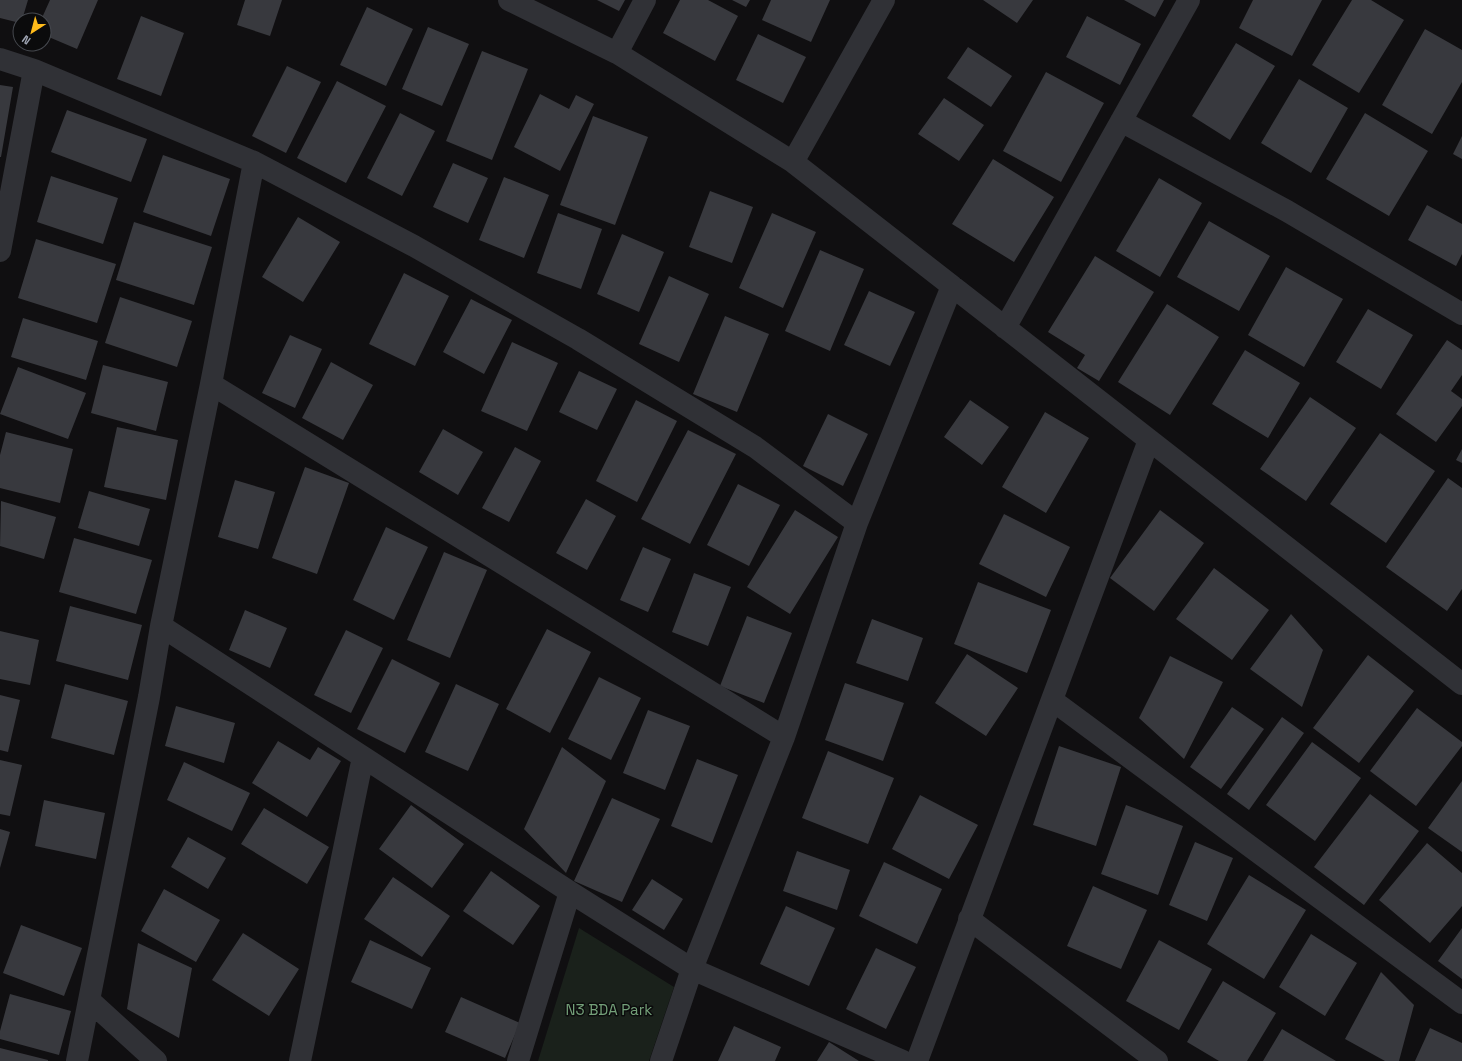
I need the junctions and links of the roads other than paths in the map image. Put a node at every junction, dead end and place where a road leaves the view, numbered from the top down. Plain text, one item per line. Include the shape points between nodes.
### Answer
1 (509, 0) edge
2 (644, 0) edge
3 (884, 0) edge
4 (1189, 0) edge
5 (617, 53) junction
6 (0, 59) edge
7 (34, 70) junction
8 (1121, 121) junction
9 (254, 162) junction
10 (793, 162) junction
11 (0, 251) edge
12 (952, 286) junction
13 (1462, 314) edge
14 (1005, 328) junction
15 (211, 384) junction
16 (1149, 440) junction
17 (857, 523) junction
18 (161, 626) junction
19 (1462, 684) edge
20 (1052, 700) junction
21 (784, 736) junction
22 (363, 757) junction
23 (570, 892) junction
24 (969, 919) junction
25 (692, 969) junction
26 (89, 1000) junction
27 (1462, 1003) edge
28 (77, 1061) edge
29 (156, 1061) edge
30 (300, 1061) edge
31 (518, 1061) edge
32 (661, 1061) edge
33 (903, 1061) edge
34 (917, 1061) edge
35 (1157, 1061) edge

1 - 5 street
2 - 5 street
3 - 10 street
4 - 8 street
5 - 10 street
6 - 7 street
7 - 9 street
7 - 11 street
8 - 13 street via 1287,212
8 - 14 street
9 - 15 street
9 - 17 street via 414,246 578,338 755,447
10 - 12 street
12 - 14 street
12 - 17 street
14 - 16 street
15 - 18 street
15 - 21 street
16 - 19 street
16 - 20 street
17 - 21 street
18 - 22 street
18 - 26 street
20 - 24 street
20 - 27 street
21 - 25 street
22 - 23 street
22 - 30 street
23 - 25 street
23 - 31 street
24 - 34 street
24 - 35 street
25 - 32 street
25 - 33 street
26 - 28 street
26 - 29 street

